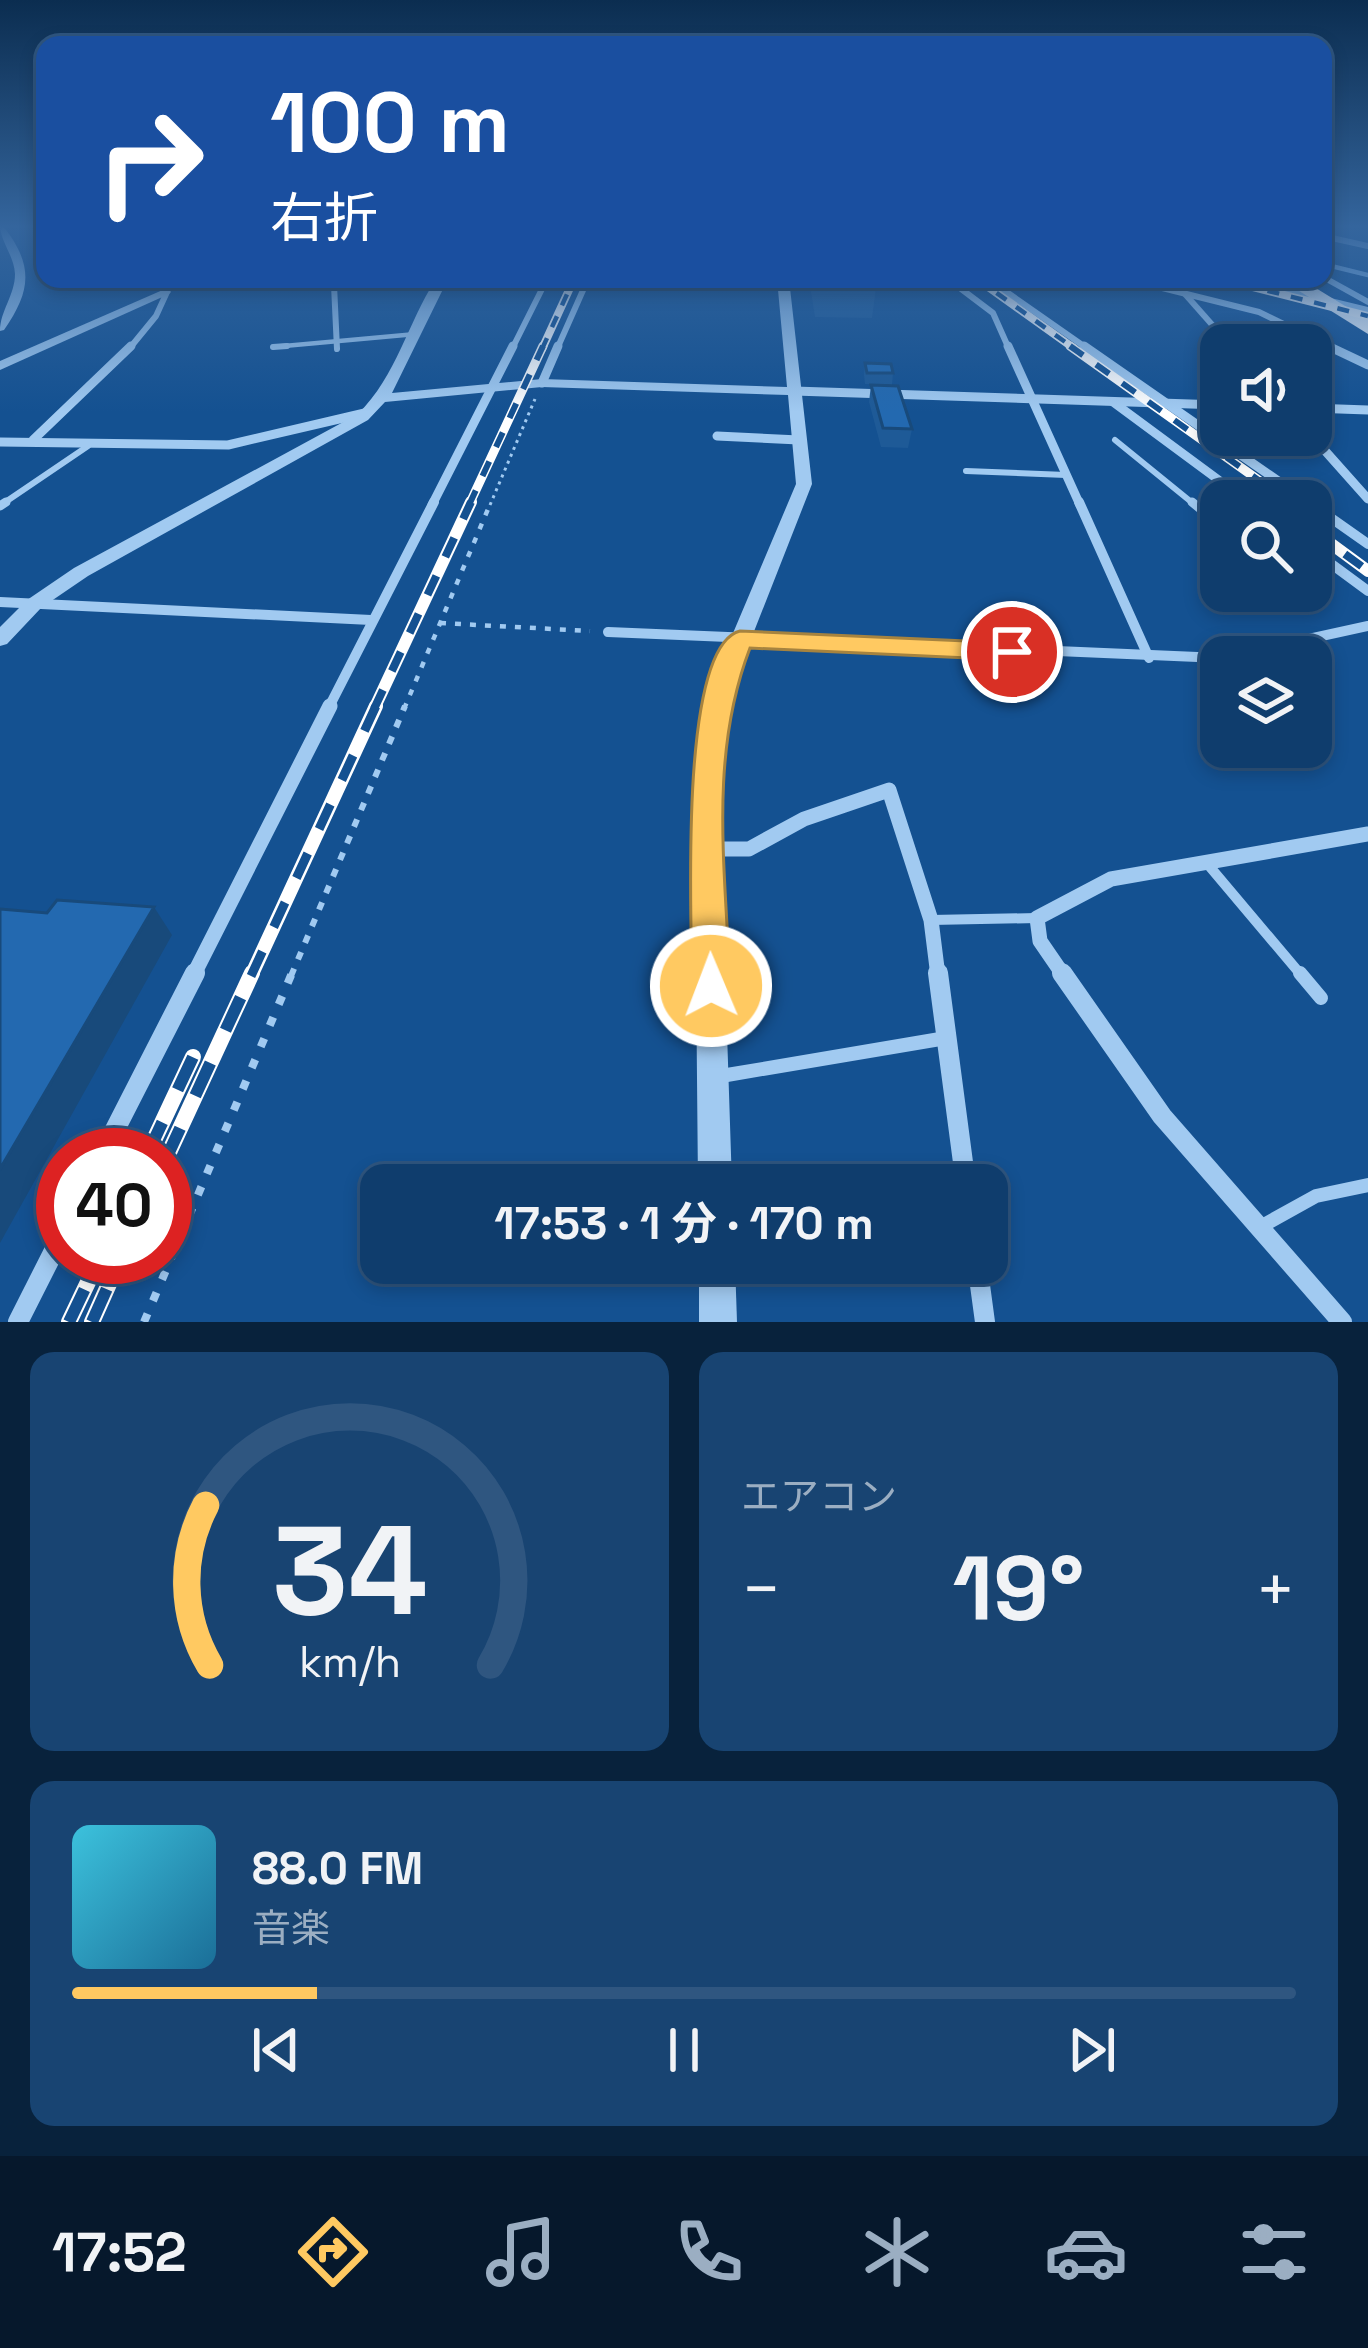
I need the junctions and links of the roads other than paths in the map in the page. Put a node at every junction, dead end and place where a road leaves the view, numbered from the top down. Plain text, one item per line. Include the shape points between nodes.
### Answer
1 (161, 289) edge
2 (167, 289) edge
3 (334, 289) edge
4 (437, 289) edge
5 (542, 289) edge
6 (584, 289) edge
7 (784, 289) edge
8 (961, 289) edge
9 (1002, 289) edge
10 (1166, 289) edge
11 (1286, 289) edge
12 (1321, 289) edge
13 (1327, 289) edge
14 (1184, 293) junction
15 (1368, 306) edge
16 (5, 311) edge
17 (1212, 324) edge
18 (0, 327) edge
19 (1368, 328) edge
20 (416, 334) junction
21 (337, 346) junction
22 (273, 347) dead end
23 (1368, 365) edge
24 (0, 366) edge
25 (542, 383) junction
26 (493, 387) junction
27 (794, 391) junction
28 (384, 398) junction
29 (1031, 399) junction
30 (1113, 401) junction
31 (1170, 404) junction
32 (1200, 405) edge
33 (1332, 409) edge
34 (1368, 410) edge
35 (369, 412) junction
36 (717, 436) dead end
37 (33, 440) junction
38 (799, 440) junction
39 (1115, 440) dead end
40 (0, 442) edge
41 (88, 446) junction
42 (1330, 456) edge
43 (966, 471) dead end
44 (1066, 475) junction
45 (1219, 480) edge
46 (1278, 480) edge
47 (1368, 499) edge
48 (0, 506) edge
49 (1200, 508) edge
50 (1332, 518) edge
51 (1368, 544) edge
52 (1332, 564) edge
53 (1368, 591) edge
54 (0, 602) edge
55 (34, 604) junction
56 (370, 620) junction
57 (1368, 626) edge
58 (608, 632) road end
59 (1322, 636) edge
60 (0, 639) edge
61 (740, 639) junction
62 (1200, 657) edge
63 (1149, 658) junction
64 (1368, 834) edge
65 (709, 848) junction
66 (1205, 861) junction
67 (1036, 918) junction
68 (931, 920) junction
69 (1321, 998) dead end
70 (946, 1038) junction
71 (713, 1077) junction
72 (116, 1128) edge
73 (715, 1164) edge
74 (964, 1164) edge
75 (1368, 1185) edge
76 (1259, 1228) junction
77 (37, 1284) edge
78 (717, 1284) edge
79 (980, 1284) edge
80 (18, 1322) edge
81 (718, 1322) edge
82 (985, 1322) edge
83 (1342, 1322) edge

1 - 24 street
2 - 37 street via 156,316 111,370
3 - 21 street
4 - 20 street
5 - 26 street
6 - 25 street
7 - 27 street
8 - 29 street via 993,313
9 - 31 street
10 - 14 street
11 - 15 street
12 - 19 highway
13 - 15 street
14 - 17 street
14 - 23 street via 1259,312
16 - 18 street
20 - 21 lane
20 - 28 street
21 - 22 lane
25 - 26 street
25 - 27 street
26 - 28 street
26 - 56 street
27 - 29 street
27 - 38 street
28 - 35 street
29 - 30 street
29 - 44 street
30 - 31 street
30 - 45 street
31 - 32 street
31 - 46 street
33 - 34 street
35 - 41 street via 228,445
35 - 55 street
36 - 38 street
37 - 40 street
37 - 41 street
38 - 61 street via 804,484
39 - 49 lane
41 - 48 lane
42 - 47 street
43 - 44 lane
44 - 63 street
50 - 51 street
52 - 53 street
54 - 55 street
55 - 56 street
55 - 60 street
56 - 72 street
57 - 59 street
58 - 61 street
61 - 63 street
61 - 65 street via 706,757
62 - 63 street
64 - 66 street
65 - 68 street via 749,849 804,819 889,790
65 - 71 street
66 - 67 street via 1112,879
66 - 69 lane
67 - 68 lane
67 - 76 street via 1040,941 1162,1116
68 - 70 street
70 - 71 lane
70 - 74 street
71 - 73 street
75 - 76 lane via 1316,1196
76 - 83 street
77 - 80 street
78 - 81 street
79 - 82 street

